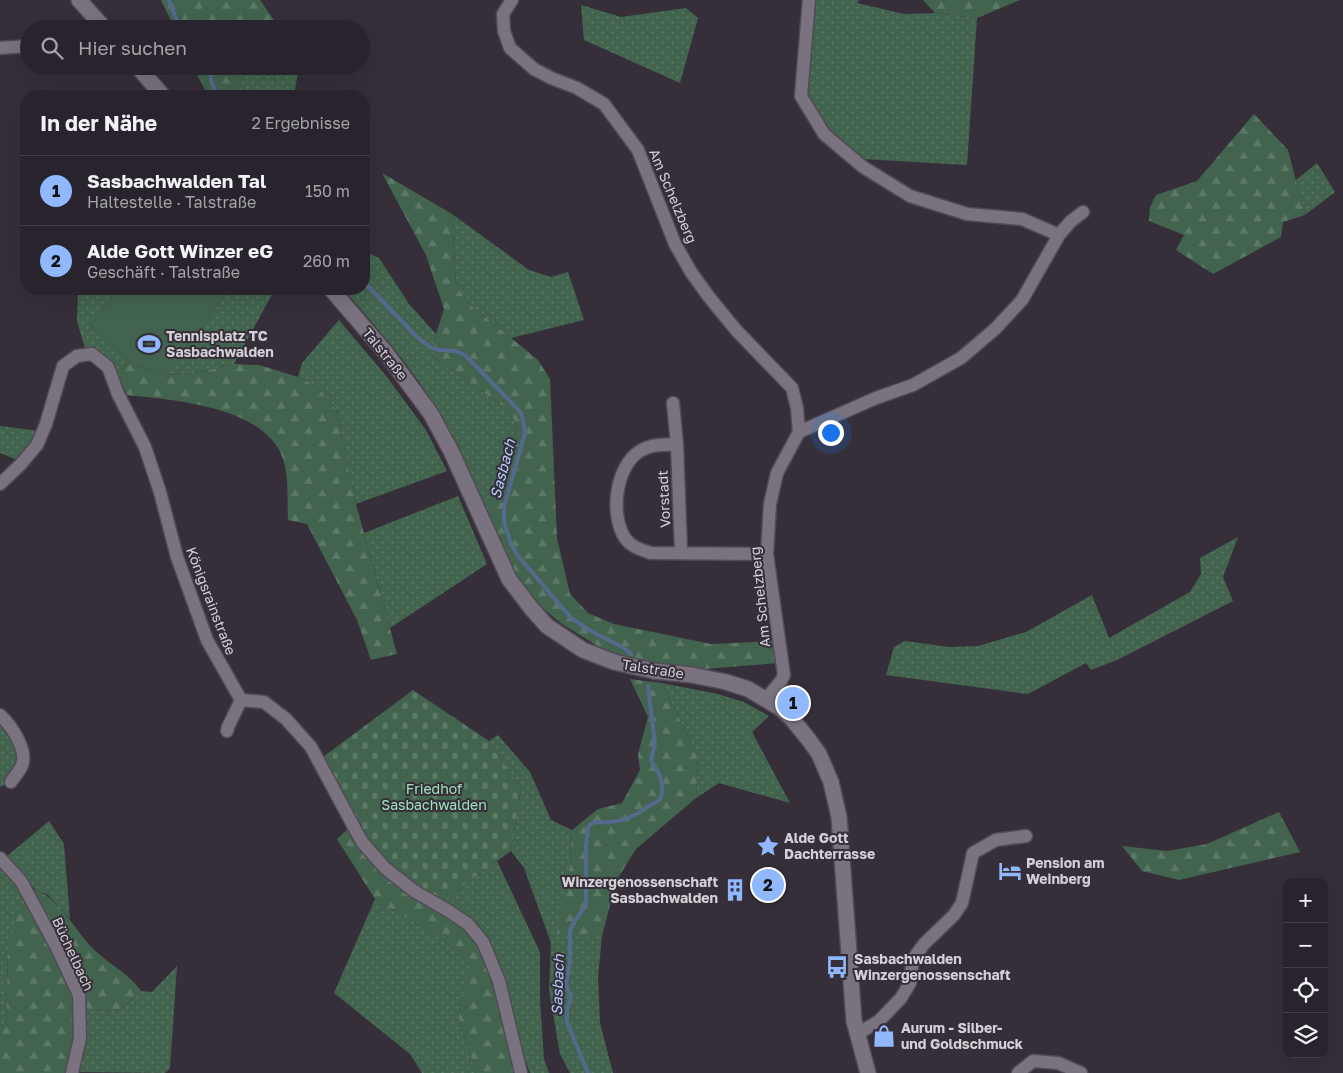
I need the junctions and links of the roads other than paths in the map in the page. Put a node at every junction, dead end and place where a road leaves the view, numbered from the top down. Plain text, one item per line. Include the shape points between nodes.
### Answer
1 (79, 0) edge
2 (512, 0) edge
3 (809, 0) edge
4 (97, 20) edge
5 (20, 47) edge
6 (0, 48) edge
7 (145, 75) edge
8 (158, 90) edge
9 (1082, 212) dead end
10 (1059, 235) junction
11 (336, 295) edge
12 (673, 403) dead end
13 (799, 432) junction
14 (677, 445) junction
15 (0, 484) edge
16 (681, 552) junction
17 (768, 554) junction
18 (766, 699) junction
19 (241, 700) junction
20 (0, 716) edge
21 (228, 731) dead end
22 (11, 782) dead end
23 (1026, 836) dead end
24 (0, 858) edge
25 (857, 1034) junction
26 (72, 1073) edge
27 (521, 1073) edge
28 (868, 1073) edge
29 (1018, 1073) edge
30 (1081, 1073) edge

1 - 4 main road
2 - 13 street, Am Schelzberg via 503,14 510,48 534,69 604,104 638,150 675,244 691,272 736,330 792,388
3 - 10 street via 801,96 824,134 863,167 910,196 967,214 1022,219
5 - 6 street
7 - 8 main road
9 - 10 street
10 - 13 street via 1022,300 961,358 912,385
11 - 18 main road, Talstraße via 386,353 431,414 509,579 547,626 582,650 599,657 654,671 692,674 726,682
12 - 14 street, Vorstadt
13 - 17 street, Am Schelzberg via 777,473 770,504
14 - 16 street, Vorstadt
14 - 16 street via 656,444 629,460 620,476 617,495 620,528 626,540 651,553
15 - 19 street, Königsrainstraße via 37,446 64,366 77,356 92,354 108,367 145,448 177,557 207,640
16 - 17 street
17 - 18 street, Am Schelzberg via 784,674
18 - 25 main road, Talstraße via 792,719 809,740 826,769 836,799
19 - 21 street
19 - 27 street via 264,702 286,719 311,747 362,842 385,868 414,891 468,924 483,942 499,981
20 - 22 street via 16,736 24,756 22,766
23 - 25 street via 996,840 973,853 962,902 913,959 910,983 901,998 879,1022
24 - 26 street, Büchelbach via 21,881 79,995 80,1038
25 - 28 main road, Talstraße
29 - 30 street via 1033,1061 1058,1064

